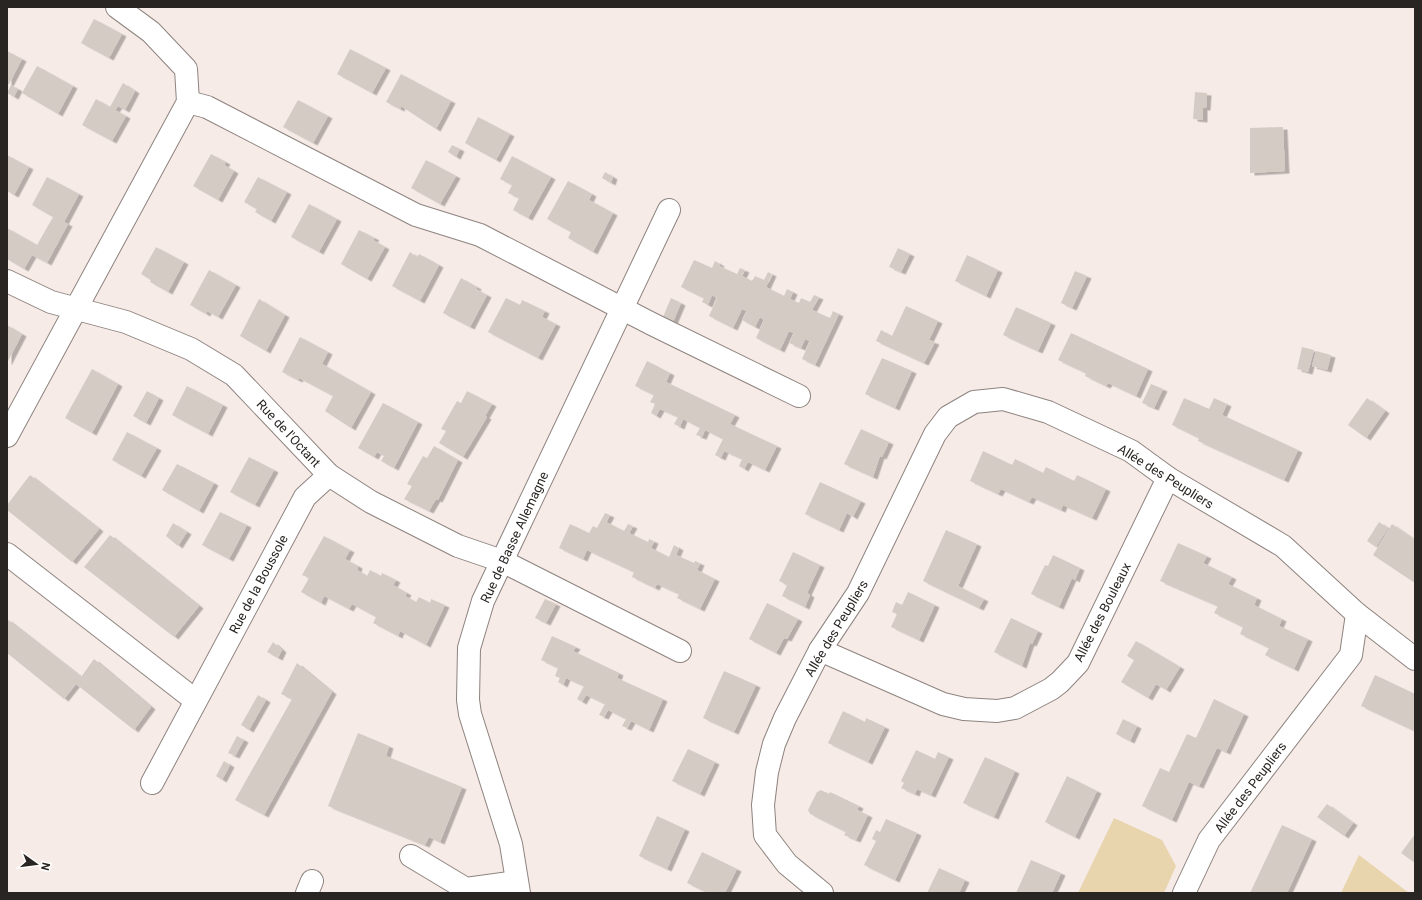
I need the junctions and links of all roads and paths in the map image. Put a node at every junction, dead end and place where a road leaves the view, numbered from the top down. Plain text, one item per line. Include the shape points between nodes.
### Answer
1 (117, 7) edge
2 (188, 102) junction
3 (669, 210) dead end
4 (7, 281) edge
5 (622, 308) junction
6 (75, 310) junction
7 (799, 396) dead end
8 (7, 436) edge
9 (329, 475) junction
10 (1168, 478) junction
11 (7, 554) edge
12 (502, 561) junction
13 (1357, 614) junction
14 (820, 650) junction
15 (680, 651) dead end
16 (1415, 659) edge
17 (195, 700) junction
18 (152, 783) dead end
19 (411, 856) dead end
20 (516, 889) edge
21 (822, 893) edge
22 (1184, 893) edge

1 - 2 street via 151,32 186,69
2 - 5 street via 207,107 416,215 480,235
2 - 6 street
3 - 5 street, Rue de Basse Allemagne
4 - 6 street, Rue de l'Octant via 51,302
5 - 7 street
5 - 12 street, Rue de Basse Allemagne
6 - 8 street
6 - 9 street, Rue de l'Octant via 126,322 191,349 234,375
9 - 12 street, Rue de l'Octant via 371,502 451,542
9 - 17 street, Rue de la Boussole via 305,497
10 - 13 street, Allée des Peupliers via 1283,546
10 - 14 street, Allée des Bouleaux via 1078,663 1051,689 1015,708 997,711 964,709 943,704
10 - 14 street, Allée des Peupliers via 1131,452 1048,412 1002,398 974,402 948,417 935,434 858,593
11 - 17 street
12 - 15 street, Rue de l'Octant
12 - 20 street, Rue de Basse Allemagne via 483,601 469,648 468,700 475,732 511,844
13 - 16 street
13 - 22 street, Allée des Peupliers via 1351,655 1209,840
14 - 21 street, Allée des Peupliers via 774,744 767,772 764,805 765,835 787,864
17 - 18 street, Rue de la Boussole
19 - 20 street via 466,889

